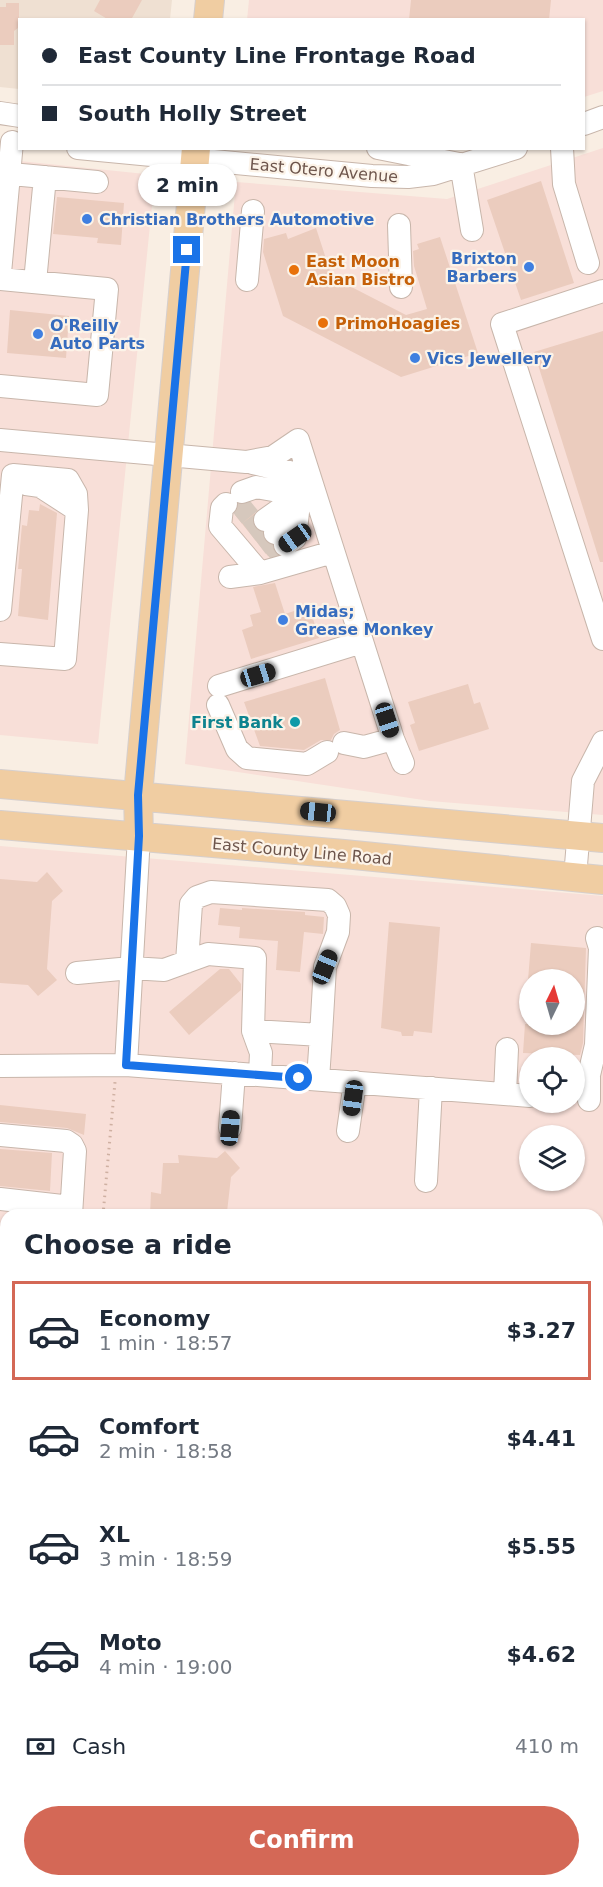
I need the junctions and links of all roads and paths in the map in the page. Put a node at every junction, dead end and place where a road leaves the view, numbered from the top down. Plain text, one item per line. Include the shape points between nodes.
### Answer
1 (210, 0) edge
2 (208, 18) edge
3 (0, 113) edge
4 (18, 116) edge
5 (603, 117) edge
6 (585, 124) edge
7 (10, 142) edge
8 (117, 150) edge
9 (388, 150) edge
10 (509, 150) edge
11 (562, 150) edge
12 (196, 154) edge
13 (461, 164) junction
14 (4, 173) edge
15 (45, 177) junction
16 (97, 182) dead end
17 (253, 211) dead end
18 (399, 225) dead end
19 (472, 230) dead end
20 (588, 263) dead end
21 (0, 273) edge
22 (0, 279) edge
23 (247, 280) dead end
24 (35, 282) junction
25 (401, 287) dead end
26 (603, 291) edge
27 (0, 386) edge
28 (0, 440) edge
29 (168, 454) junction
30 (246, 462) junction
31 (302, 491) junction
32 (252, 535) junction
33 (333, 552) junction
34 (230, 577) dead end
35 (0, 610) edge
36 (603, 639) edge
37 (362, 642) junction
38 (0, 654) edge
39 (393, 739) junction
40 (603, 742) edge
41 (403, 763) dead end
42 (0, 784) edge
43 (138, 795) junction
44 (0, 825) edge
45 (139, 836) junction
46 (591, 837) edge
47 (575, 877) junction
48 (603, 880) edge
49 (597, 938) dead end
50 (187, 962) junction
51 (131, 968) junction
52 (76, 973) dead end
53 (253, 1030) junction
54 (321, 1035) junction
55 (507, 1049) dead end
56 (126, 1065) junction
57 (0, 1066) edge
58 (234, 1073) junction
59 (260, 1074) junction
60 (318, 1079) junction
61 (355, 1082) junction
62 (431, 1088) junction
63 (505, 1094) junction
64 (519, 1095) edge
65 (589, 1100) edge
66 (230, 1128) dead end
67 (348, 1131) dead end
68 (0, 1135) edge
69 (426, 1180) dead end
70 (0, 1199) edge
71 (59, 1209) edge
72 (71, 1209) edge
73 (104, 1209) edge

1 - 2 main road
3 - 4 street
5 - 6 street
7 - 14 street
8 - 12 street, East Otero Avenue
9 - 13 street, East Otero Avenue
10 - 13 street, East Otero Avenue
11 - 20 street via 564,184
12 - 13 street, East Otero Avenue via 372,176 433,174
12 - 29 main road
13 - 19 street
14 - 15 street
14 - 21 street
15 - 16 street
15 - 24 street
17 - 23 street
18 - 25 street
22 - 24 street
24 - 27 street via 107,288 98,395
26 - 36 street via 502,324
28 - 29 street
29 - 30 street
29 - 43 main road
30 - 31 street via 293,473
30 - 31 street via 273,457 298,440
31 - 32 street
31 - 32 street via 295,538
31 - 33 street
32 - 33 street
32 - 34 street
33 - 37 street
35 - 38 street via 13,475 68,480 76,494 77,510 65,659
37 - 39 street
37 - 39 street via 218,696 237,749 247,758 308,764 335,748 364,747
39 - 41 street
40 - 46 street via 583,781
42 - 43 main road
43 - 45 main road
43 - 46 main road
44 - 45 main road, East County Line Road
45 - 47 main road, East County Line Road
45 - 51 street
46 - 47 street
47 - 48 main road, East County Line Road
49 - 65 street via 600,948 596,1034
50 - 51 street via 165,970
50 - 53 street via 208,954 255,958
50 - 54 street via 191,904 197,897 211,892 328,900 339,915 336,938 325,967
51 - 52 street
51 - 56 street
53 - 54 street
53 - 59 street via 261,1053
54 - 60 street
55 - 63 street
56 - 57 street
56 - 58 street
56 - 73 path via 114,1083
58 - 59 street
58 - 66 street
59 - 60 street
60 - 61 street
61 - 62 street
61 - 67 street
62 - 63 street
62 - 69 street
63 - 64 street
68 - 72 street via 66,1141 72,1145 75,1151
70 - 71 street

